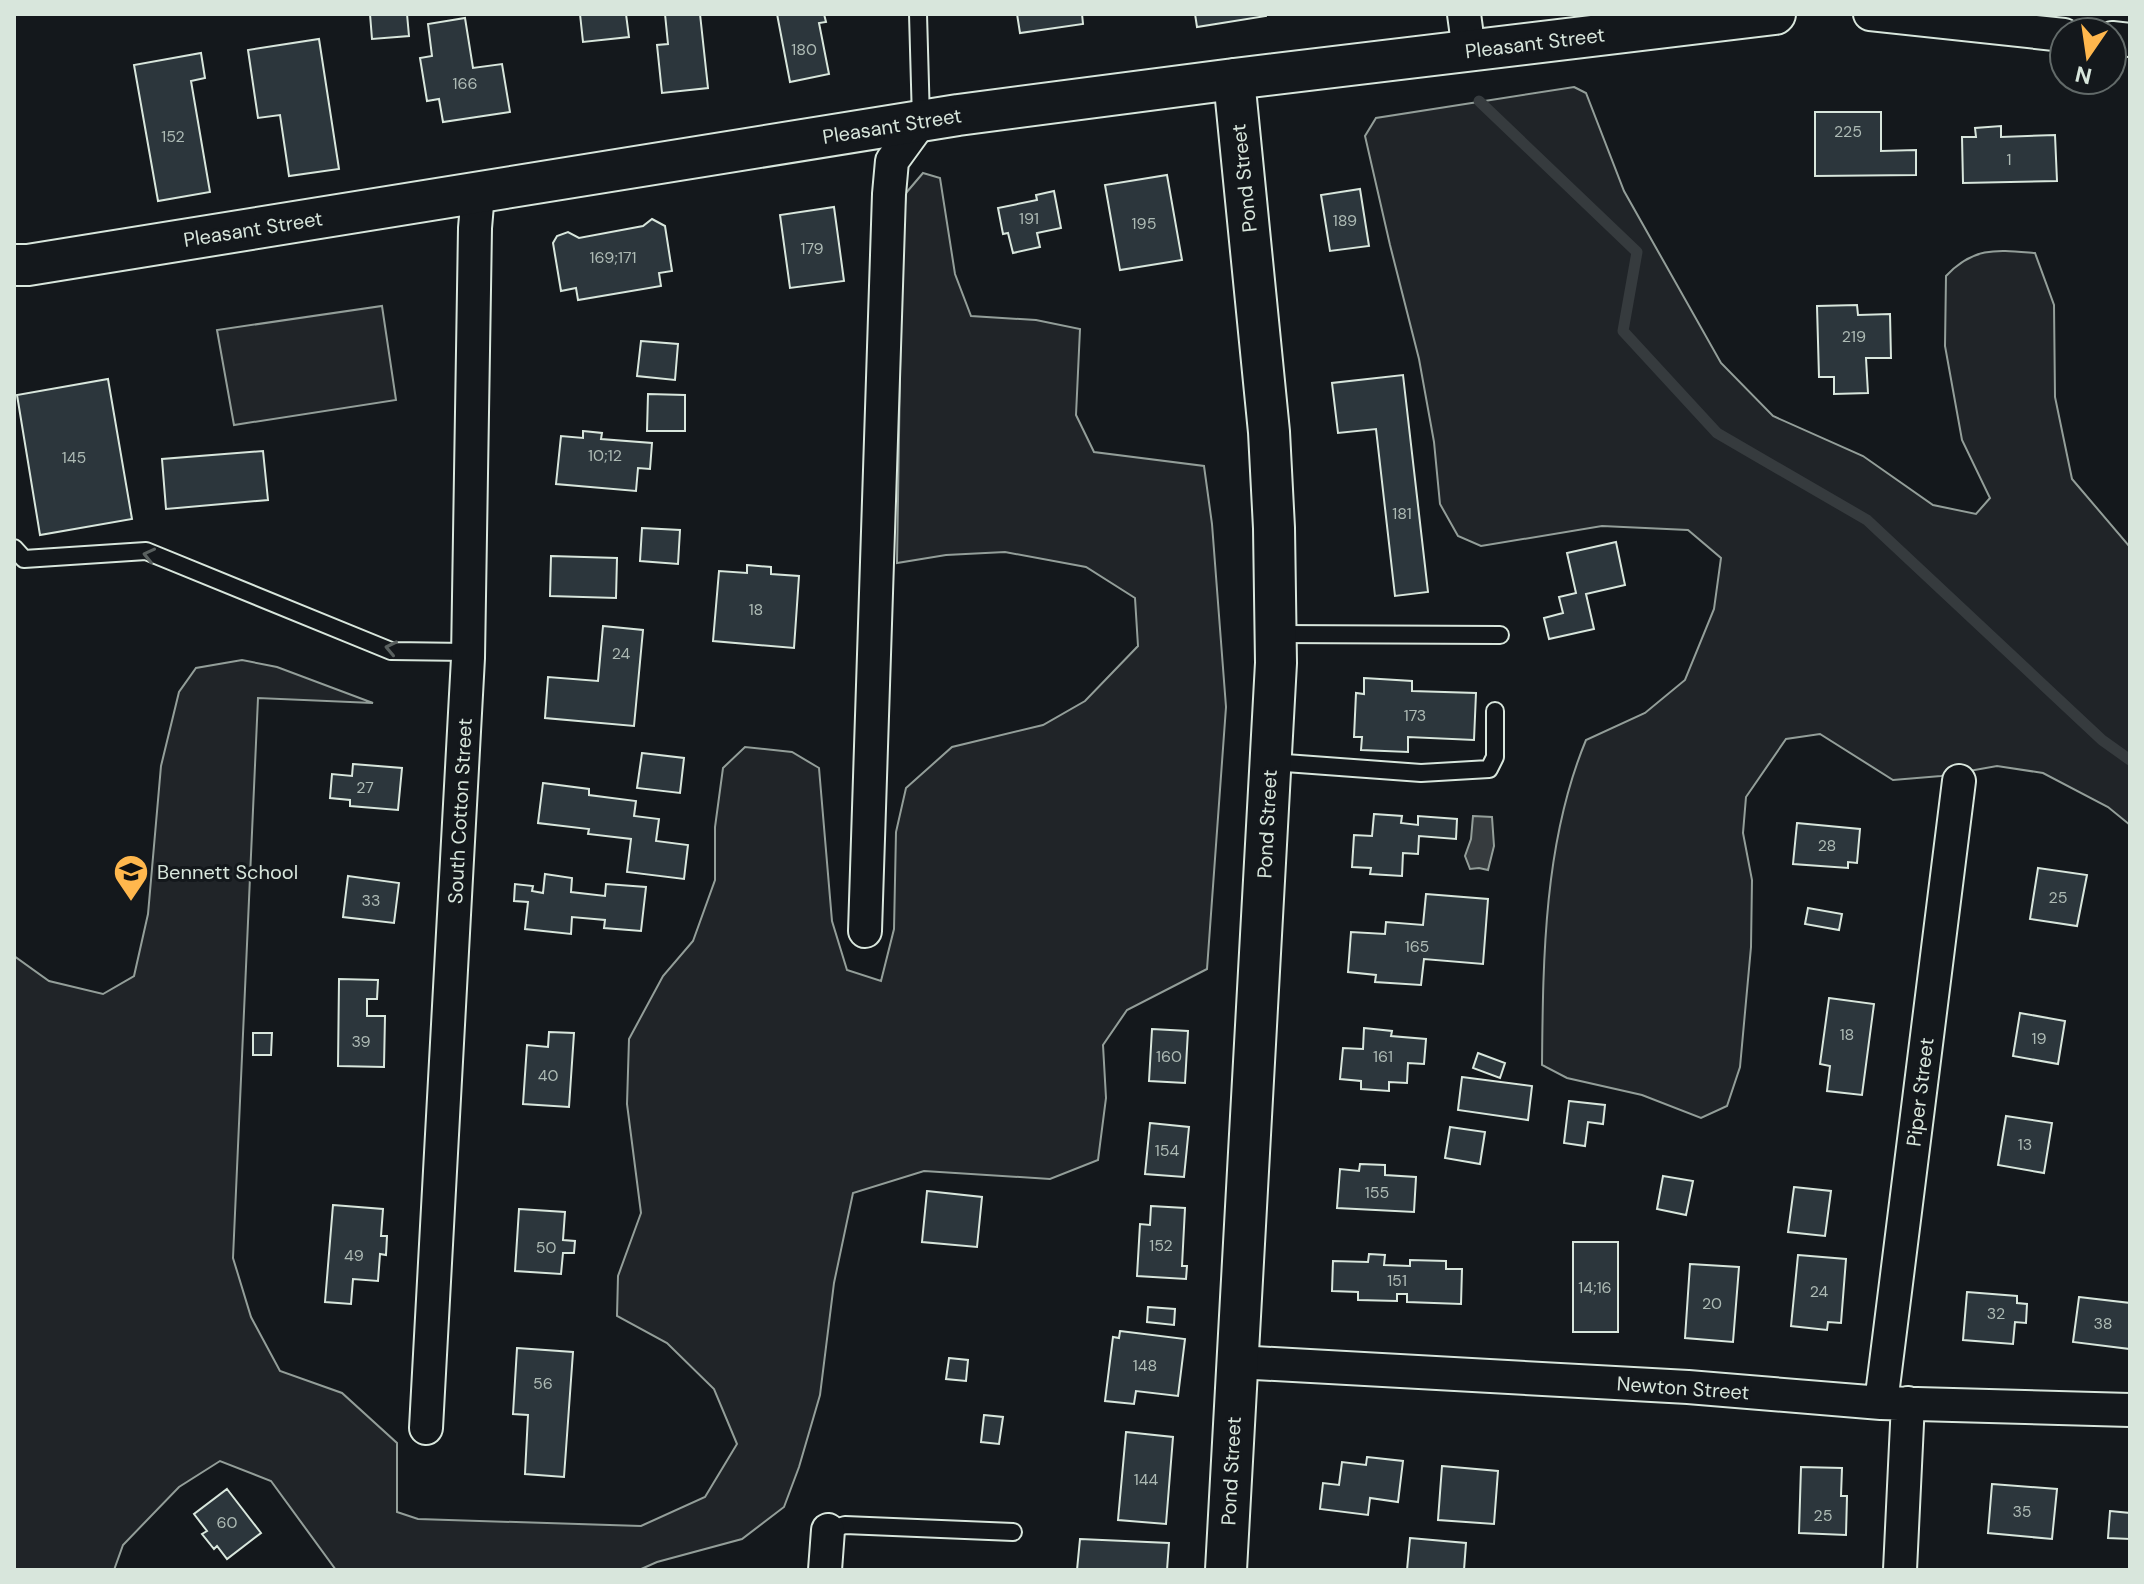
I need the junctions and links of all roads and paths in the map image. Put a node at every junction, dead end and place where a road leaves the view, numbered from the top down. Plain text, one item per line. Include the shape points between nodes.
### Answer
1 (918, 14) edge
2 (1775, 14) edge
3 (1870, 14) edge
4 (1466, 32) edge
5 (2048, 33) edge
6 (1234, 79) junction
7 (921, 121) junction
8 (478, 193) junction
9 (14, 265) edge
10 (14, 548) edge
11 (1275, 634) junction
12 (1500, 635) dead end
13 (468, 652) junction
14 (1495, 711) dead end
15 (1270, 762) junction
16 (1959, 781) dead end
17 (865, 931) dead end
18 (1237, 1362) junction
19 (1894, 1403) junction
20 (2130, 1410) edge
21 (426, 1428) dead end
22 (828, 1530) joint
23 (1013, 1532) dead end
24 (825, 1570) edge
25 (1226, 1570) edge
26 (1900, 1570) edge

1 - 7 lane
2 - 4 street, Pleasant Street
3 - 5 street
4 - 6 street, Pleasant Street
6 - 7 street, Pleasant Street
6 - 11 street, Pond Street via 1269,432
7 - 8 street, Pleasant Street
7 - 17 street via 892,161 889,194
8 - 9 street, Pleasant Street
8 - 13 street, South Cotton Street
13 -> 10 lane via 391,651 146,551 24,559
11 - 12 lane
11 - 15 street, Pond Street
13 - 21 street, South Cotton Street
14 - 15 lane via 1495,757 1489,769 1421,773
15 - 18 street, Pond Street
16 - 19 street, Piper Street
18 - 19 street, Newton Street
18 - 25 street, Pond Street
19 - 20 street, Newton Street
19 - 26 street, Piper Street
22 - 23 lane via 845,1525
22 - 24 street

